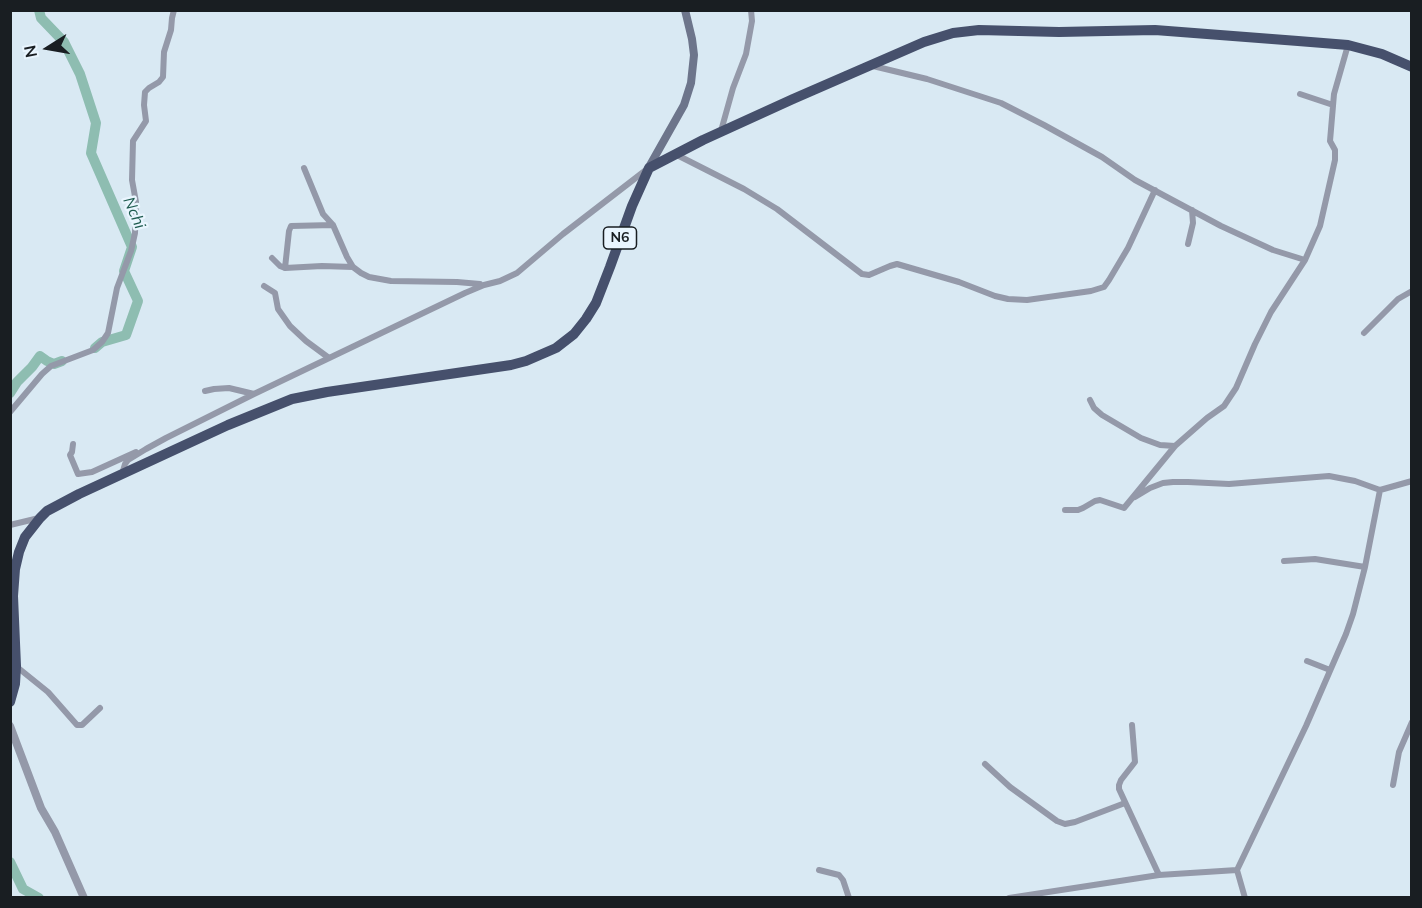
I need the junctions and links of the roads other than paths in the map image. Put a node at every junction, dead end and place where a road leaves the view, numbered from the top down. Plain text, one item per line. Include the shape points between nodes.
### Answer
1 (174, 10) edge
2 (685, 10) edge
3 (751, 10) edge
4 (1348, 45) junction
5 (870, 65) junction
6 (1412, 68) edge
7 (1300, 94) dead end
8 (1334, 105) junction
9 (720, 132) junction
10 (675, 154) junction
11 (304, 168) dead end
12 (649, 168) junction
13 (1155, 190) junction
14 (1192, 210) junction
15 (333, 225) junction
16 (1188, 244) dead end
17 (272, 258) dead end
18 (1305, 260) junction
19 (353, 267) junction
20 (285, 268) junction
21 (484, 285) junction
22 (264, 286) dead end
23 (1412, 291) edge
24 (1364, 333) dead end
25 (329, 358) junction
26 (205, 391) dead end
27 (254, 394) junction
28 (1090, 400) dead end
29 (10, 412) edge
30 (73, 444) dead end
31 (1175, 446) junction
32 (146, 449) junction
33 (122, 474) junction
34 (1412, 481) edge
35 (1380, 490) junction
36 (1133, 498) junction
37 (1065, 510) dead end
38 (40, 518) junction
39 (10, 525) edge
40 (1284, 561) dead end
41 (1365, 567) junction
42 (1307, 661) dead end
43 (16, 666) junction
44 (1330, 670) junction
45 (10, 702) edge
46 (100, 708) dead end
47 (1412, 722) edge
48 (10, 726) edge
49 (1132, 726) dead end
50 (985, 764) dead end
51 (1393, 785) dead end
52 (1125, 803) junction
53 (819, 870) dead end
54 (1237, 870) junction
55 (1159, 875) junction
56 (84, 897) edge
57 (849, 897) edge
58 (1009, 897) edge
59 (1245, 897) edge

1 - 29 street via 164,52 163,77 145,92 146,121 133,141 135,232 108,333 93,350 51,366
2 - 12 main road via 694,55 691,83 684,105
3 - 9 street via 746,54
4 - 5 highway via 1155,30 979,30 939,37
4 - 6 highway via 1382,54
4 - 8 street
5 - 9 highway
5 - 13 street via 1001,103
7 - 8 street
8 - 18 street via 1330,141 1335,160 1320,226
9 - 10 highway
10 - 12 highway
10 - 13 street via 777,209 862,274 897,264 1008,299 1027,300 1104,287 1128,248
11 - 15 street via 323,214
12 - 21 street via 518,273
12 - 33 highway, N6 via 596,303 574,334 556,348 511,365 292,399
13 - 14 street
14 - 16 street
14 - 18 street via 1274,250
15 - 19 street
15 - 20 street via 291,226
17 - 20 street
18 - 31 street via 1271,312 1229,399
19 - 20 street
19 - 21 street via 369,278
21 - 25 street
22 - 25 street via 275,292 278,309 290,326
23 - 24 street via 1398,299
25 - 27 street
26 - 27 street via 229,388
27 - 32 street
28 - 31 street via 1102,415 1141,438
30 - 32 street via 70,455 78,474
31 - 36 street
32 - 33 street via 125,464
33 - 38 highway, N6 via 68,499
34 - 35 street
35 - 36 street via 1329,476 1229,484 1163,483
35 - 41 street
36 - 37 street via 1124,508 1100,500 1078,510
38 - 39 street
38 - 43 highway, N6 via 25,537 15,569
40 - 41 street via 1315,559
41 - 44 street via 1353,614
42 - 44 street
43 - 45 highway, N6
43 - 46 street via 48,692 77,725
44 - 54 street
47 - 51 street via 1399,752
48 - 56 street via 38,801
49 - 52 street via 1135,762 1119,785
50 - 52 street via 1010,787 1065,824
52 - 55 street
53 - 57 street via 839,874
54 - 55 street
54 - 59 street
55 - 58 street

